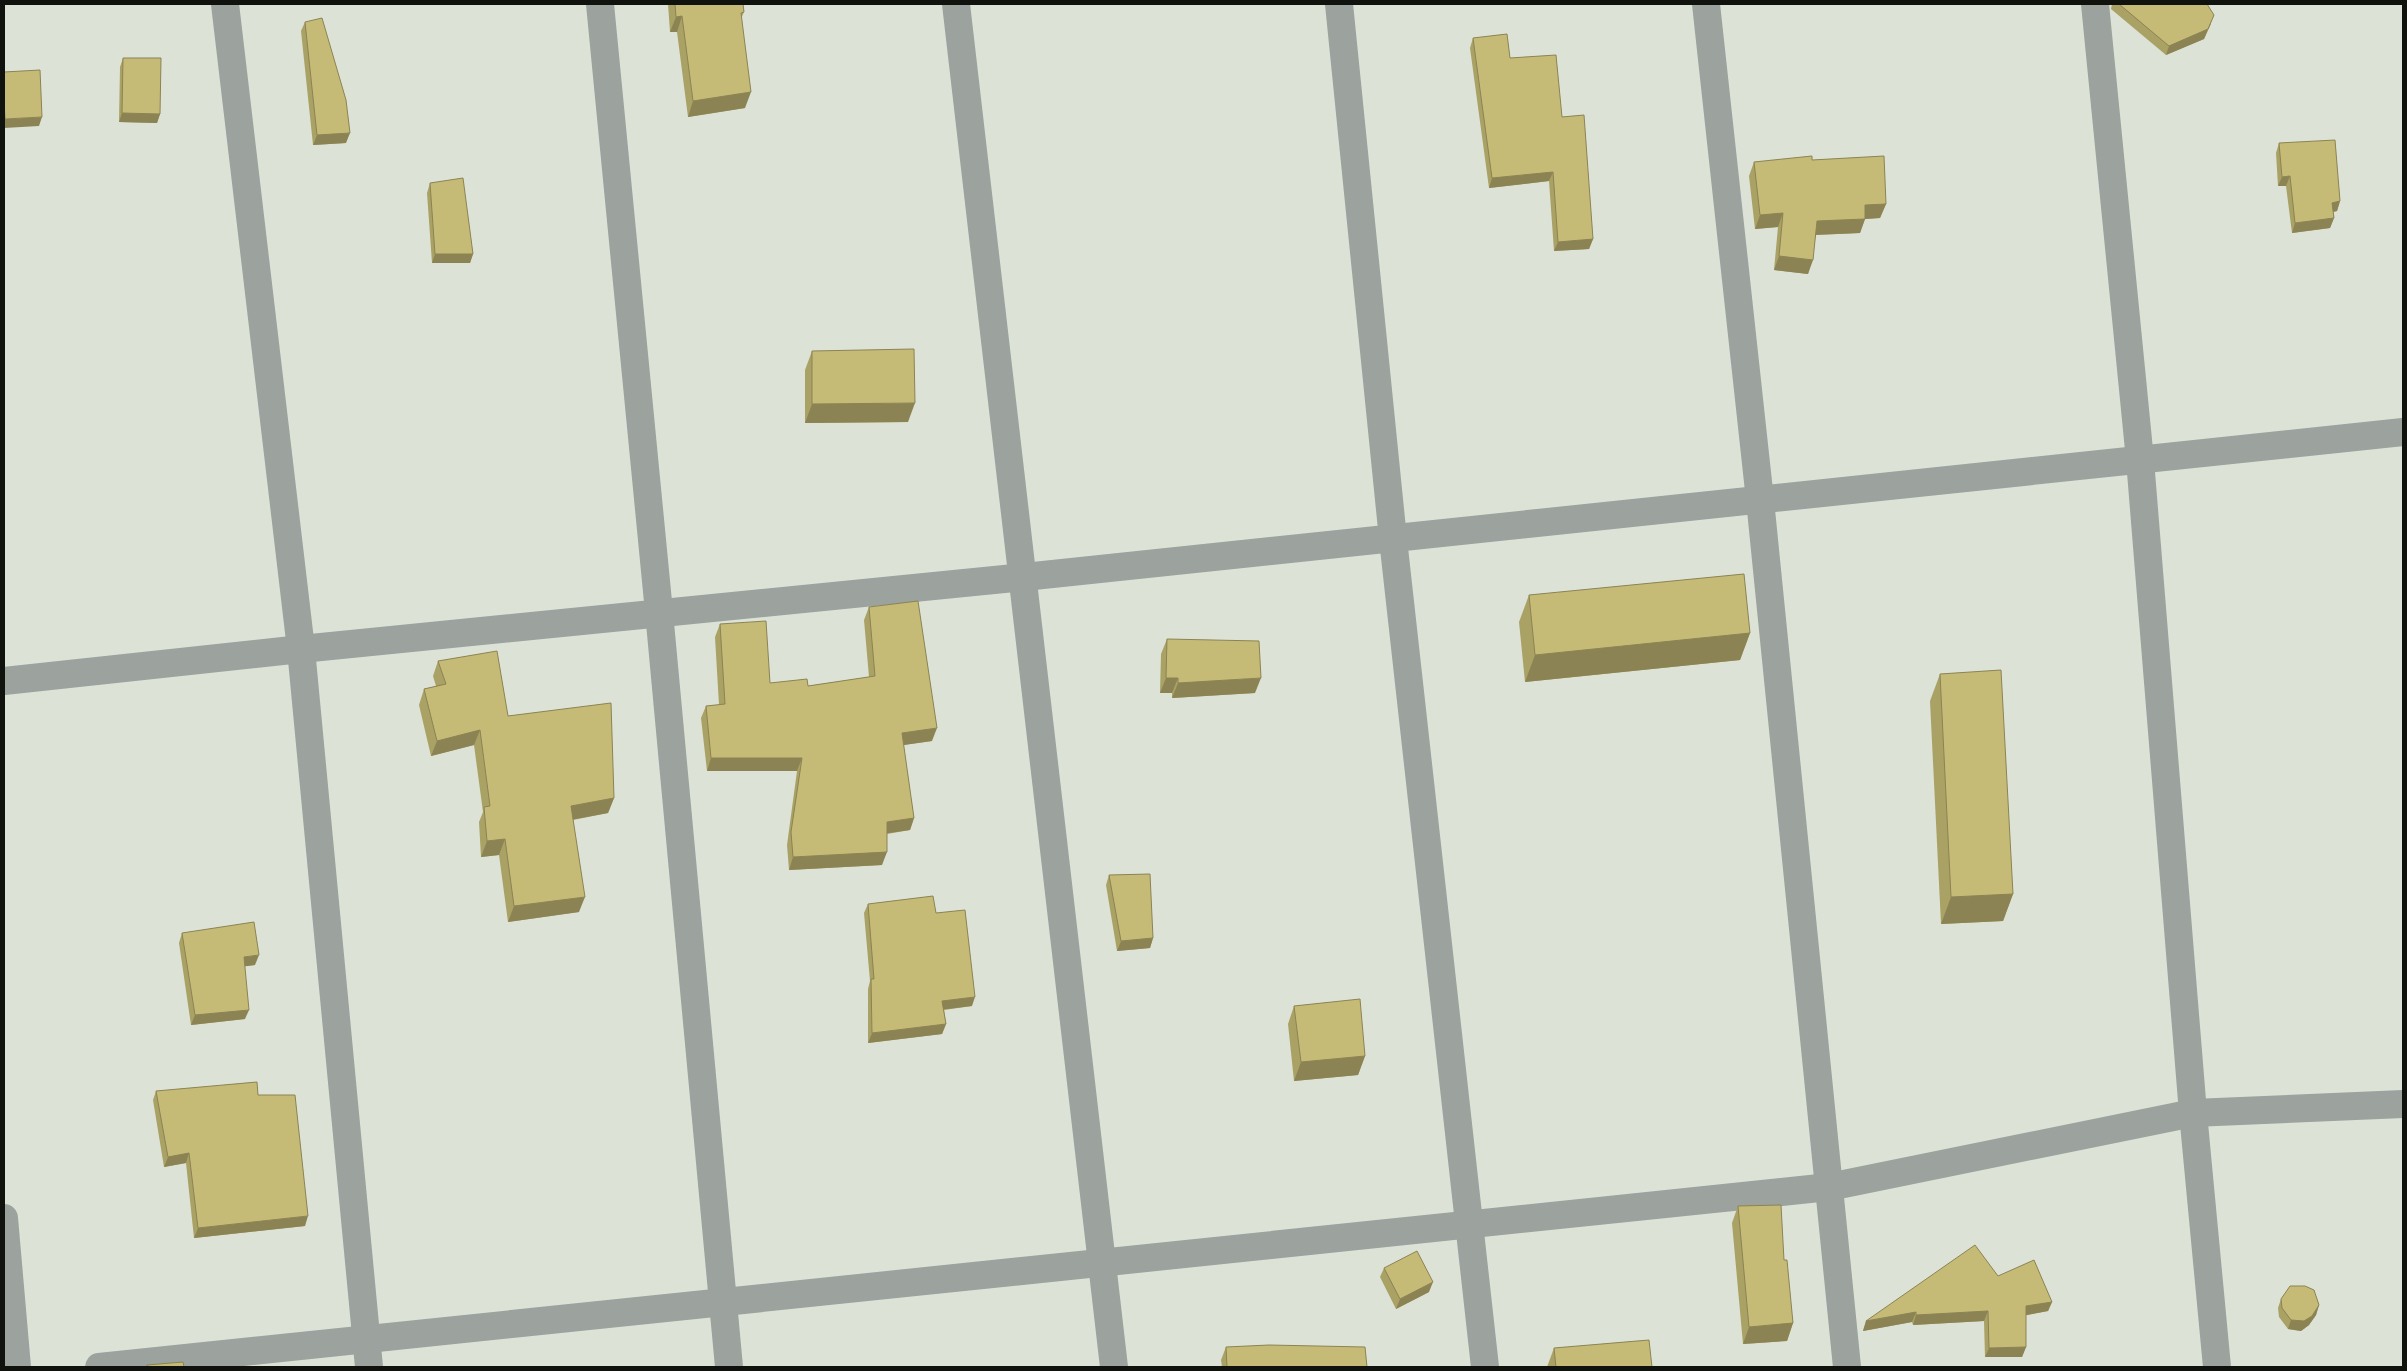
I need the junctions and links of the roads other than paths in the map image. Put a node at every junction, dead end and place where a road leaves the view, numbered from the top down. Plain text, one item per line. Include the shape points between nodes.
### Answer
1 (225, 4) edge
2 (600, 4) edge
3 (956, 4) edge
4 (1339, 4) edge
5 (1706, 4) edge
6 (2095, 4) edge
7 (2403, 432) edge
8 (2140, 460) junction
9 (1760, 500) junction
10 (1393, 539) junction
11 (1024, 578) junction
12 (659, 612) junction
13 (302, 649) junction
14 (4, 681) edge
15 (2403, 1104) edge
16 (2193, 1113) junction
17 (1829, 1187) junction
18 (4, 1218) edge
19 (1468, 1224) junction
20 (1102, 1264) junction
21 (722, 1302) junction
22 (366, 1340) junction
23 (17, 1367) edge
24 (99, 1367) edge
25 (369, 1367) edge
26 (729, 1367) edge
27 (1114, 1367) edge
28 (1485, 1367) edge
29 (1847, 1367) edge
30 (2217, 1367) edge

1 - 13 street
2 - 12 street
3 - 11 street
4 - 10 street
5 - 9 street
6 - 8 street
7 - 8 street
8 - 9 street
8 - 16 street
9 - 10 street
9 - 17 street
10 - 11 street
10 - 19 street
11 - 12 street
11 - 20 street
12 - 13 street
12 - 21 street
13 - 14 street
13 - 22 street
15 - 16 street
16 - 17 street
16 - 30 street
17 - 19 street
17 - 29 street
18 - 23 street
19 - 20 street
19 - 28 street
20 - 21 street
20 - 27 street
21 - 22 street
21 - 26 street
22 - 24 street
22 - 25 street

